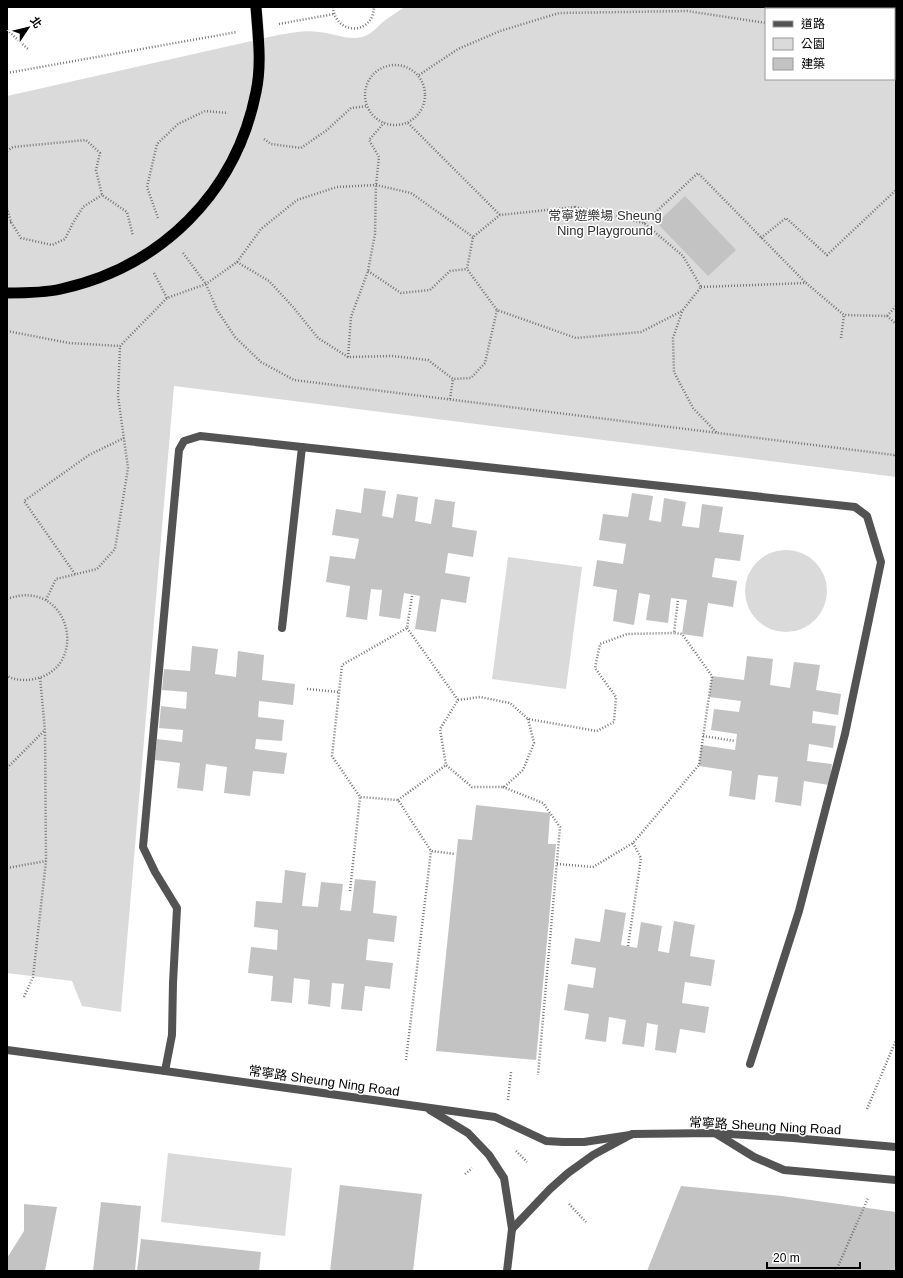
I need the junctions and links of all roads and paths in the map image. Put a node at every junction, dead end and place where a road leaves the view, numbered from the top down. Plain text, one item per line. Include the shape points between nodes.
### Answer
1 (256, 7) edge
2 (333, 7) edge
3 (374, 7) edge
4 (334, 14) junction
5 (765, 23) edge
6 (272, 25) dead end
7 (7, 30) edge
8 (241, 31) dead end
9 (28, 49) dead end
10 (7, 73) edge
11 (419, 75) junction
12 (367, 106) junction
13 (230, 113) dead end
14 (384, 123) junction
15 (408, 123) junction
16 (259, 136) dead end
17 (7, 151) edge
18 (376, 185) junction
19 (896, 190) edge
20 (102, 195) junction
21 (7, 208) edge
22 (500, 215) junction
23 (7, 222) edge
24 (11, 222) junction
25 (160, 222) dead end
26 (644, 223) junction
27 (472, 237) junction
28 (761, 238) junction
29 (135, 240) dead end
30 (179, 247) dead end
31 (237, 262) junction
32 (467, 269) junction
33 (368, 271) junction
34 (153, 272) dead end
35 (806, 283) junction
36 (206, 284) junction
37 (701, 287) junction
38 (7, 293) edge
39 (167, 298) junction
40 (896, 306) edge
41 (497, 310) junction
42 (682, 311) junction
43 (844, 315) junction
44 (887, 316) junction
45 (896, 324) edge
46 (7, 331) edge
47 (841, 338) dead end
48 (120, 346) junction
49 (348, 357) junction
50 (453, 379) junction
51 (450, 399) junction
52 (718, 433) junction
53 (124, 438) junction
54 (302, 447) junction
55 (896, 453) edge
56 (75, 574) junction
57 (412, 596) dead end
58 (7, 599) edge
59 (46, 600) junction
60 (678, 600) dead end
61 (282, 628) dead end
62 (407, 628) junction
63 (674, 633) junction
64 (7, 676) edge
65 (40, 678) junction
66 (307, 689) dead end
67 (339, 692) junction
68 (458, 700) junction
69 (528, 719) junction
70 (45, 731) junction
71 (703, 736) junction
72 (735, 741) dead end
73 (446, 765) junction
74 (7, 768) edge
75 (504, 787) junction
76 (360, 797) junction
77 (398, 800) junction
78 (633, 843) junction
79 (431, 851) junction
80 (455, 854) dead end
81 (46, 861) junction
82 (557, 864) junction
83 (7, 868) edge
84 (350, 891) dead end
85 (628, 946) dead end
86 (24, 997) dead end
87 (896, 1040) edge
88 (7, 1050) edge
89 (406, 1060) dead end
90 (750, 1064) dead end
91 (165, 1071) junction
92 (511, 1072) dead end
93 (538, 1075) dead end
94 (508, 1100) dead end
95 (426, 1107) junction
96 (867, 1109) dead end
97 (716, 1133) junction
98 (632, 1134) junction
99 (896, 1147) edge
100 (477, 1164) dead end
101 (465, 1174) dead end
102 (896, 1180) edge
103 (868, 1198) dead end
104 (570, 1204) dead end
105 (586, 1222) dead end
106 (512, 1229) junction
107 (507, 1271) edge
108 (836, 1271) edge

1 - 38 highway, bridge via 260,48 257,90 238,148 208,200 166,241 117,271 60,289
2 - 4 path
3 - 4 path via 368,24 356,29 342,25
4 - 6 path
5 - 11 path via 687,11 559,13 500,31 458,49
7 - 9 path
8 - 10 path
11 - 12 path via 412,68 403,65 384,66 376,71 366,87
11 - 15 path via 426,92 425,102 422,110
12 - 14 path via 371,113
12 - 16 path via 351,108 327,130 301,148 271,144
13 - 25 path via 205,111 178,124 157,144 147,187
14 - 15 path
14 - 18 path via 368,140 379,157
15 - 22 path
17 - 20 path via 13,147 86,140 100,153 96,170
18 - 27 path via 411,193
18 - 31 path via 337,187 297,200 261,229
18 - 33 path via 375,234
19 - 28 path via 827,255 786,218
20 - 24 path via 83,207 65,238 52,244 21,238
20 - 29 path via 127,212
21 - 24 path
22 - 26 path via 575,207
22 - 27 path
23 - 24 path
26 - 28 path via 698,173
26 - 37 path via 683,256
27 - 32 path
28 - 35 path
30 - 36 path
31 - 36 path
31 - 49 path via 269,281 318,338
32 - 33 path via 450,271 430,290 401,293
32 - 41 path
33 - 49 path via 351,316
34 - 39 path
35 - 37 path
35 - 43 path
36 - 39 path
36 - 51 path via 217,310 235,337 261,362 294,380
37 - 42 path
39 - 48 path
40 - 44 path
41 - 42 path via 576,338 642,332
41 - 50 path via 485,363 471,378
42 - 52 path via 673,338 674,372 694,408
43 - 44 path
43 - 47 path
44 - 45 path
46 - 48 path via 69,343
48 - 53 path via 118,396
49 - 50 path via 392,356 428,360
50 - 51 path
51 - 52 path
52 - 55 path via 894,455
53 - 56 path via 128,468 115,548 97,569
53 - 56 path via 89,455 24,501
54 - 61 street
54 - 90 street via 855,507 867,516 881,562 847,726 799,911
54 - 91 street via 200,436 184,442 179,450 143,847 177,908 172,983 172,1035
56 - 59 path via 56,579
57 - 62 path
58 - 59 path via 32,595
59 - 65 path via 56,608 64,620 68,633 67,647 61,660
60 - 63 path
62 - 67 path via 342,665
62 - 68 path
63 - 69 path via 627,634 600,644 595,668 616,697 614,722 597,731
63 - 71 path via 682,634 712,676
64 - 65 path via 27,680
65 - 70 path
66 - 67 path
67 - 76 path via 332,756
68 - 69 path via 480,697 510,703
68 - 73 path via 440,729
69 - 75 path via 534,743 523,770
70 - 74 path
70 - 81 path
71 - 72 path
71 - 78 path via 699,765
73 - 75 path via 472,787
73 - 77 path
75 - 82 path via 543,803 560,827
76 - 77 path
76 - 84 path
77 - 79 path
78 - 82 path via 593,867
78 - 85 path via 641,858
79 - 80 path
79 - 89 path
81 - 83 path
81 - 86 path via 33,977
82 - 93 path
87 - 96 path
88 - 91 street, 常寧路 Sheung Ning Road
91 - 95 street, 常寧路 Sheung Ning Road
92 - 94 path
95 - 98 street, 常寧路 Sheung Ning Road via 495,1117 546,1141 584,1142
95 - 106 street via 468,1133 489,1155 504,1178
97 - 98 street, 常寧路 Sheung Ning Road
97 - 99 street, 常寧路 Sheung Ning Road
97 - 102 street via 754,1157 784,1170
98 - 106 street, 常寧路 Sheung Ning Road via 593,1155 568,1173
100 - 101 path
103 - 108 path
104 - 105 path
106 - 107 street

